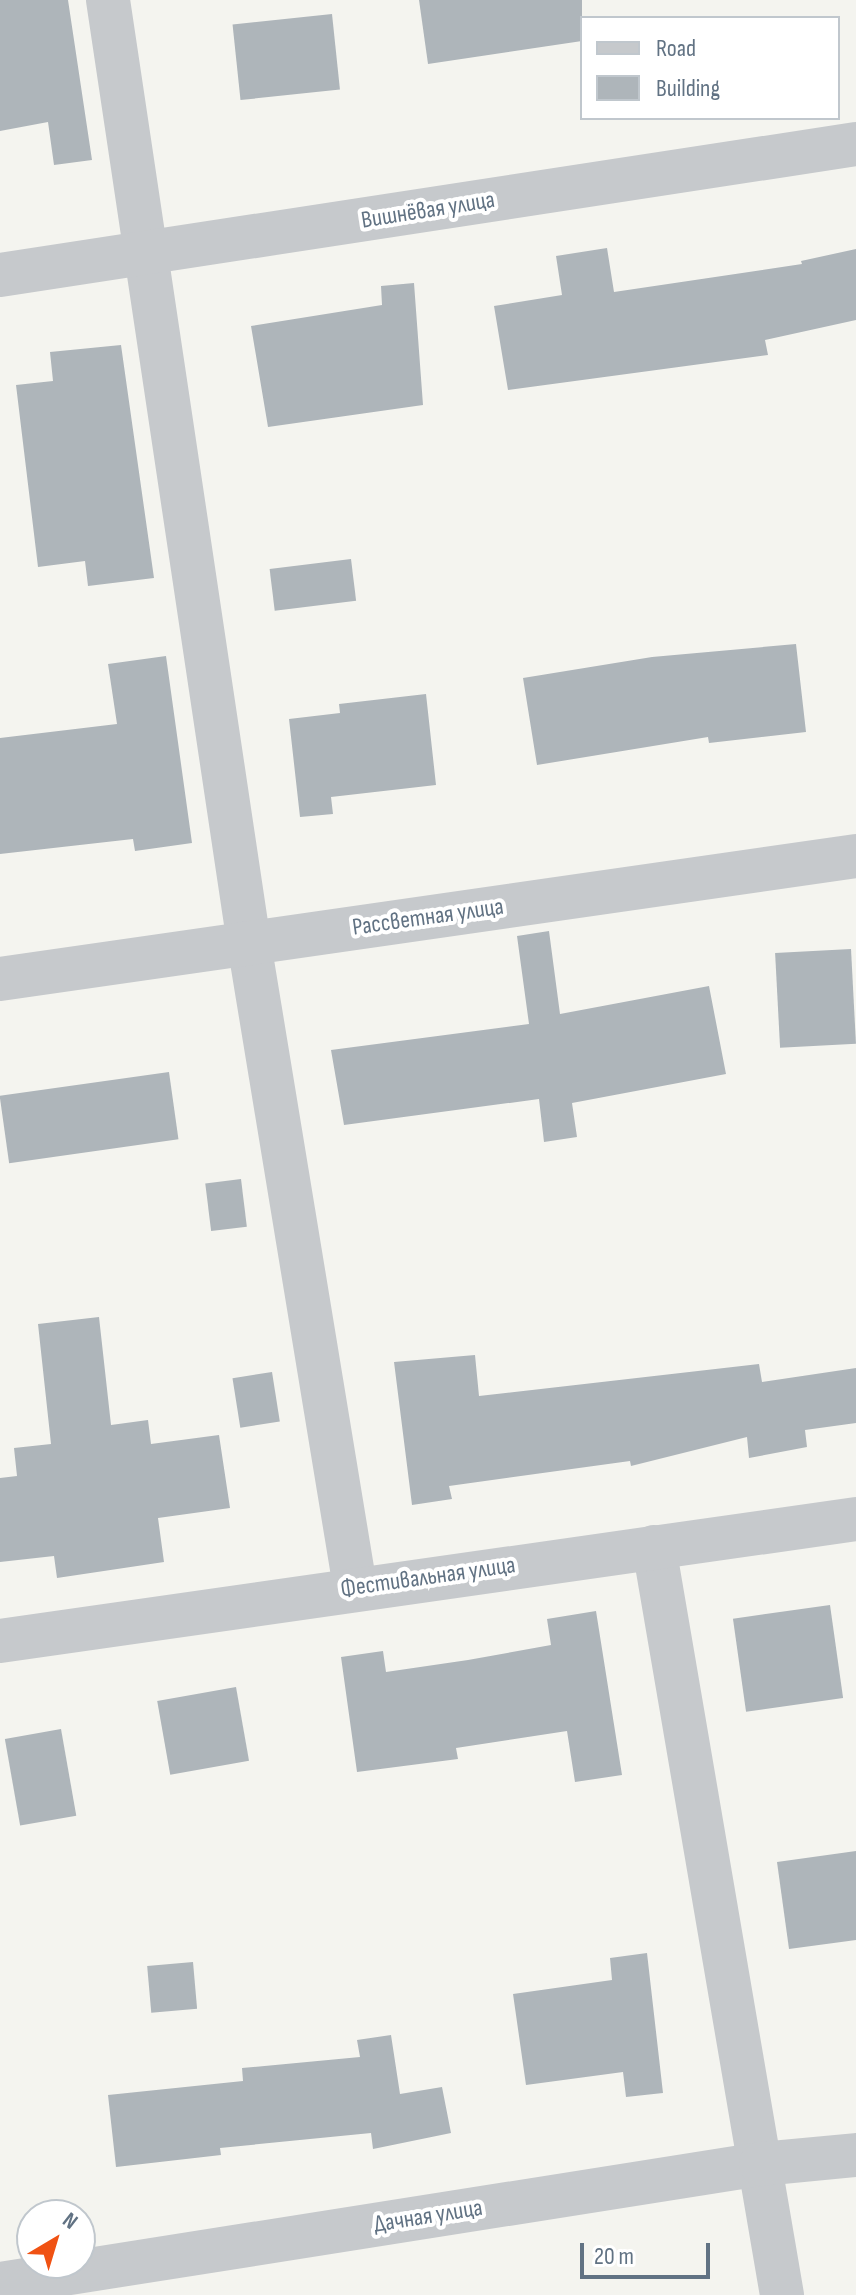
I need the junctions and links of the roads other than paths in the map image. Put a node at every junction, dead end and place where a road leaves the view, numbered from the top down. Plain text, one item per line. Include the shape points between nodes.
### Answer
1 (108, 0) edge
2 (856, 144) edge
3 (144, 254) junction
4 (0, 275) edge
5 (856, 856) edge
6 (249, 943) junction
7 (0, 979) edge
8 (856, 1519) edge
9 (654, 1547) junction
10 (355, 1587) junction
11 (0, 1641) edge
12 (856, 2155) edge
13 (761, 2164) junction
14 (0, 2284) edge
15 (782, 2295) edge

1 - 3 street
2 - 3 street, Вишнёвая улица
3 - 4 street, Вишнёвая улица
3 - 6 street
5 - 6 street, Рассветная улица
6 - 7 street, Рассветная улица
6 - 10 street
8 - 9 street, Фестивальная улица
9 - 10 street, Фестивальная улица
9 - 13 street
10 - 11 street, Фестивальная улица
12 - 13 street, Дачная улица
13 - 14 street, Дачная улица
13 - 15 street

